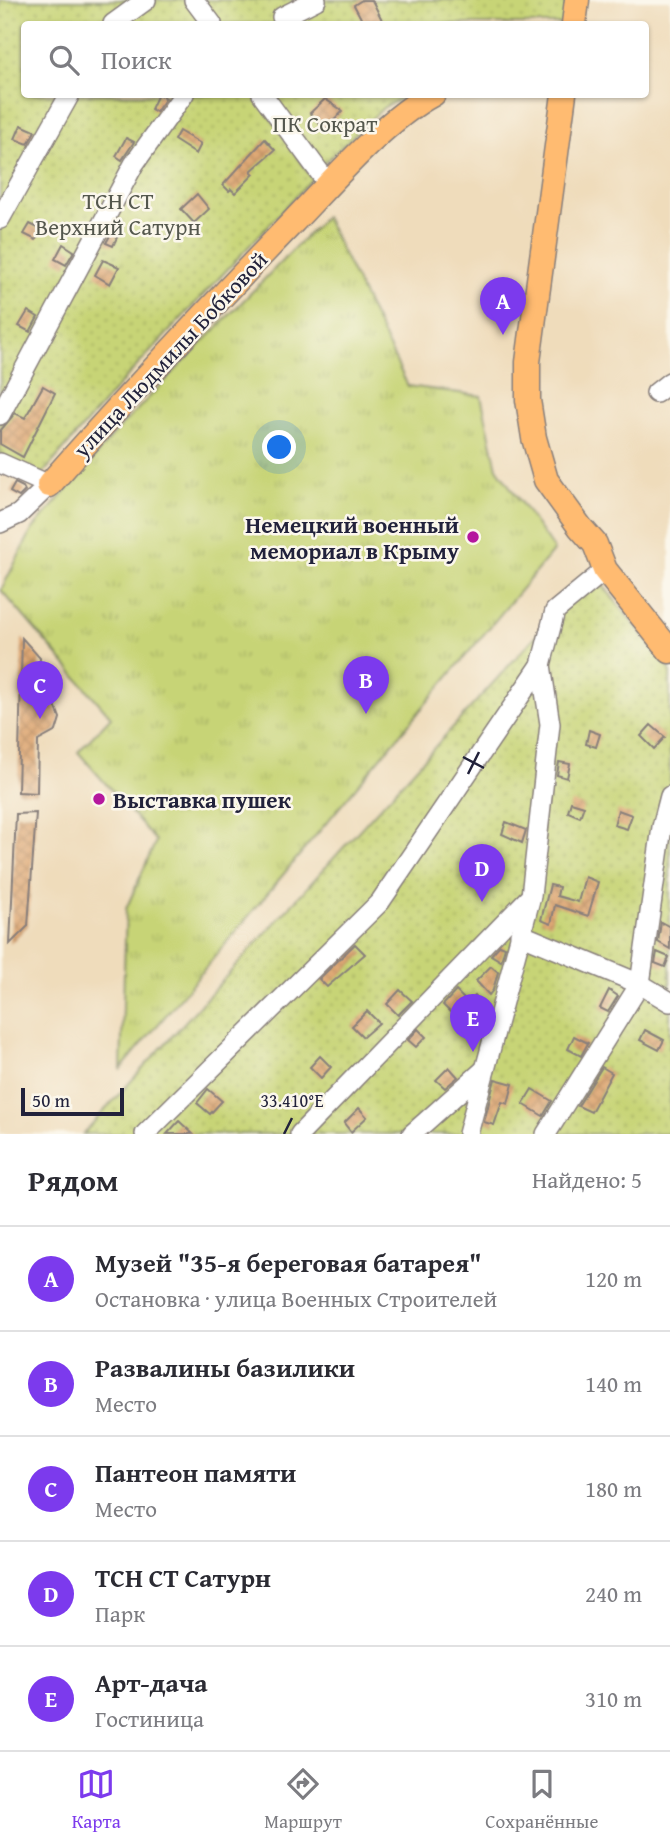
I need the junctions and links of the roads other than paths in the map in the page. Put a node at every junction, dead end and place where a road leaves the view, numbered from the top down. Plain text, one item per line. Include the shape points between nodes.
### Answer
1 (146, 0) edge
2 (194, 0) edge
3 (316, 0) edge
4 (577, 0) edge
5 (282, 17) dead end
6 (117, 21) edge
7 (210, 21) edge
8 (574, 21) edge
9 (68, 98) edge
10 (181, 98) edge
11 (264, 98) edge
12 (427, 98) edge
13 (548, 98) edge
14 (563, 98) edge
15 (559, 130) junction
16 (329, 186) junction
17 (0, 219) edge
18 (0, 415) edge
19 (0, 463) edge
20 (49, 485) junction
21 (0, 523) edge
22 (606, 570) junction
23 (670, 651) edge
24 (541, 665) junction
25 (670, 796) edge
26 (531, 896) junction
27 (520, 934) junction
28 (640, 985) junction
29 (670, 1002) edge
30 (485, 1069) junction
31 (145, 1134) edge
32 (300, 1134) edge
33 (412, 1134) edge
34 (468, 1134) edge
35 (546, 1134) edge

1 - 6 street
2 - 7 street
3 - 5 street
4 - 8 main road
9 - 17 street
10 - 18 street via 134,164
11 - 16 street
12 - 16 main road, улица Людмилы Бобковой via 396,120
13 - 15 main road
14 - 15 main road
15 - 22 main road via 528,362 528,400 546,480 595,544
16 - 20 main road, улица Людмилы Бобковой via 167,353
19 - 20 street
20 - 21 street via 19,514
22 - 23 main road
22 - 24 street via 555,611
24 - 26 street via 550,724
24 - 31 street via 380,902
25 - 28 street
26 - 27 street
26 - 32 street
27 - 28 street
27 - 30 street
28 - 29 street
28 - 35 street
30 - 33 street
30 - 34 street

